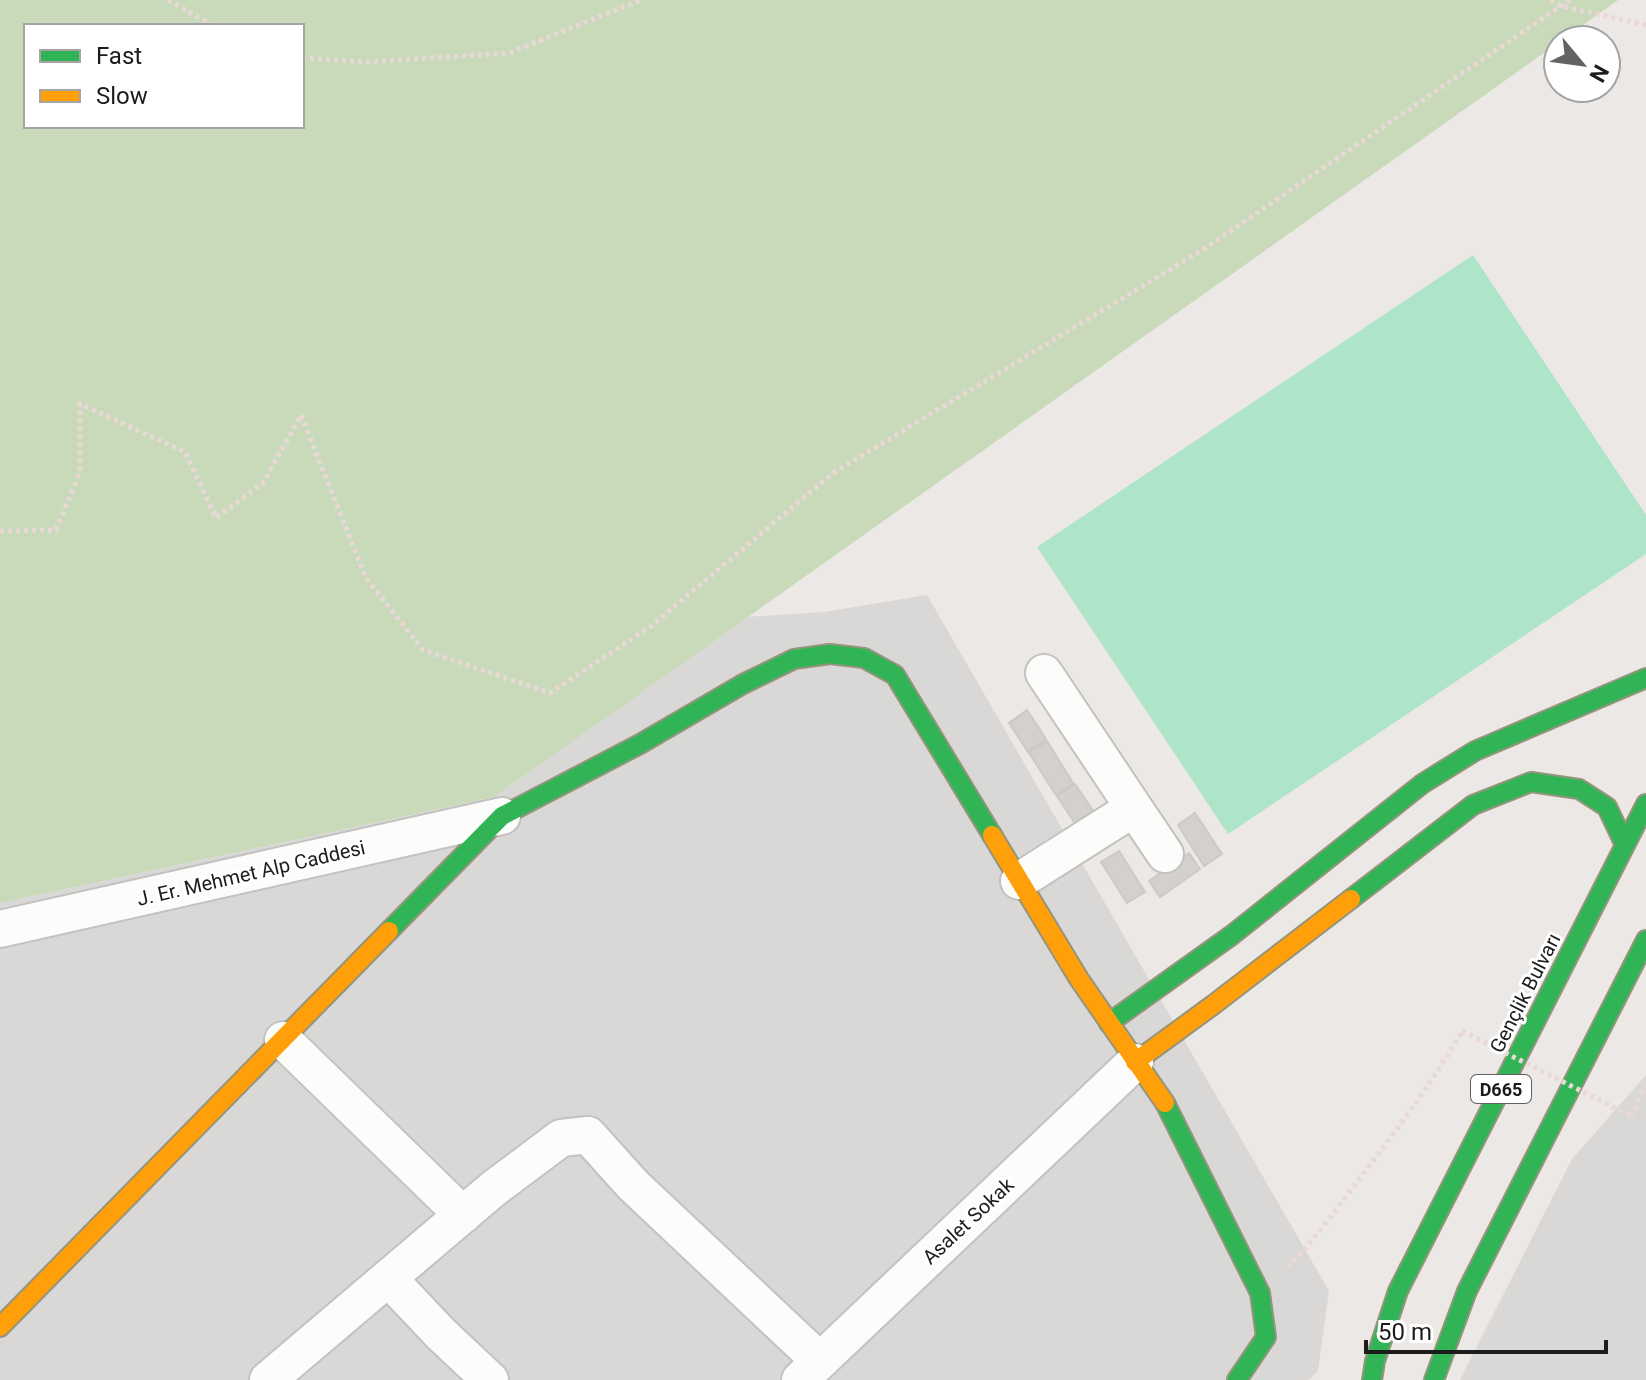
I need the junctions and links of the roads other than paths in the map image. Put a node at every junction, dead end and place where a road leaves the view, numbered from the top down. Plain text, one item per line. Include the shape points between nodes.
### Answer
1 (1044, 673) dead end
2 (1646, 678) edge
3 (1646, 804) edge
4 (1134, 808) junction
5 (502, 816) junction
6 (1625, 845) junction
7 (1165, 854) dead end
8 (1019, 881) junction
9 (0, 929) edge
10 (1646, 940) edge
11 (1109, 1023) junction
12 (283, 1040) junction
13 (1135, 1062) junction
14 (463, 1215) junction
15 (388, 1278) junction
16 (0, 1327) edge
17 (810, 1371) edge
18 (268, 1380) edge
19 (490, 1380) edge
20 (1237, 1380) edge
21 (1372, 1380) edge
22 (1434, 1380) edge

1 - 4 street
2 - 11 main road via 1475,751 1422,784 1232,935
3 - 6 main road, Gençlik Bulvarı / D665
4 - 7 street
4 - 8 street
5 - 8 main road via 794,659 830,654 864,658 895,675
5 - 9 street, J. Er. Mehmet Alp Caddesi
5 - 12 main road
6 - 13 main road via 1607,807 1579,789 1531,782 1473,805
6 - 21 main road, Gençlik Bulvarı / D665 via 1398,1291
8 - 11 main road
10 - 22 main road, D665 via 1467,1291
11 - 13 main road
12 - 14 street
12 - 16 main road
13 - 17 street, Asalet Sokak
13 - 20 main road via 1165,1103 1260,1293 1266,1337
14 - 15 street
14 - 17 street via 561,1138 588,1135
15 - 18 street
15 - 19 street

